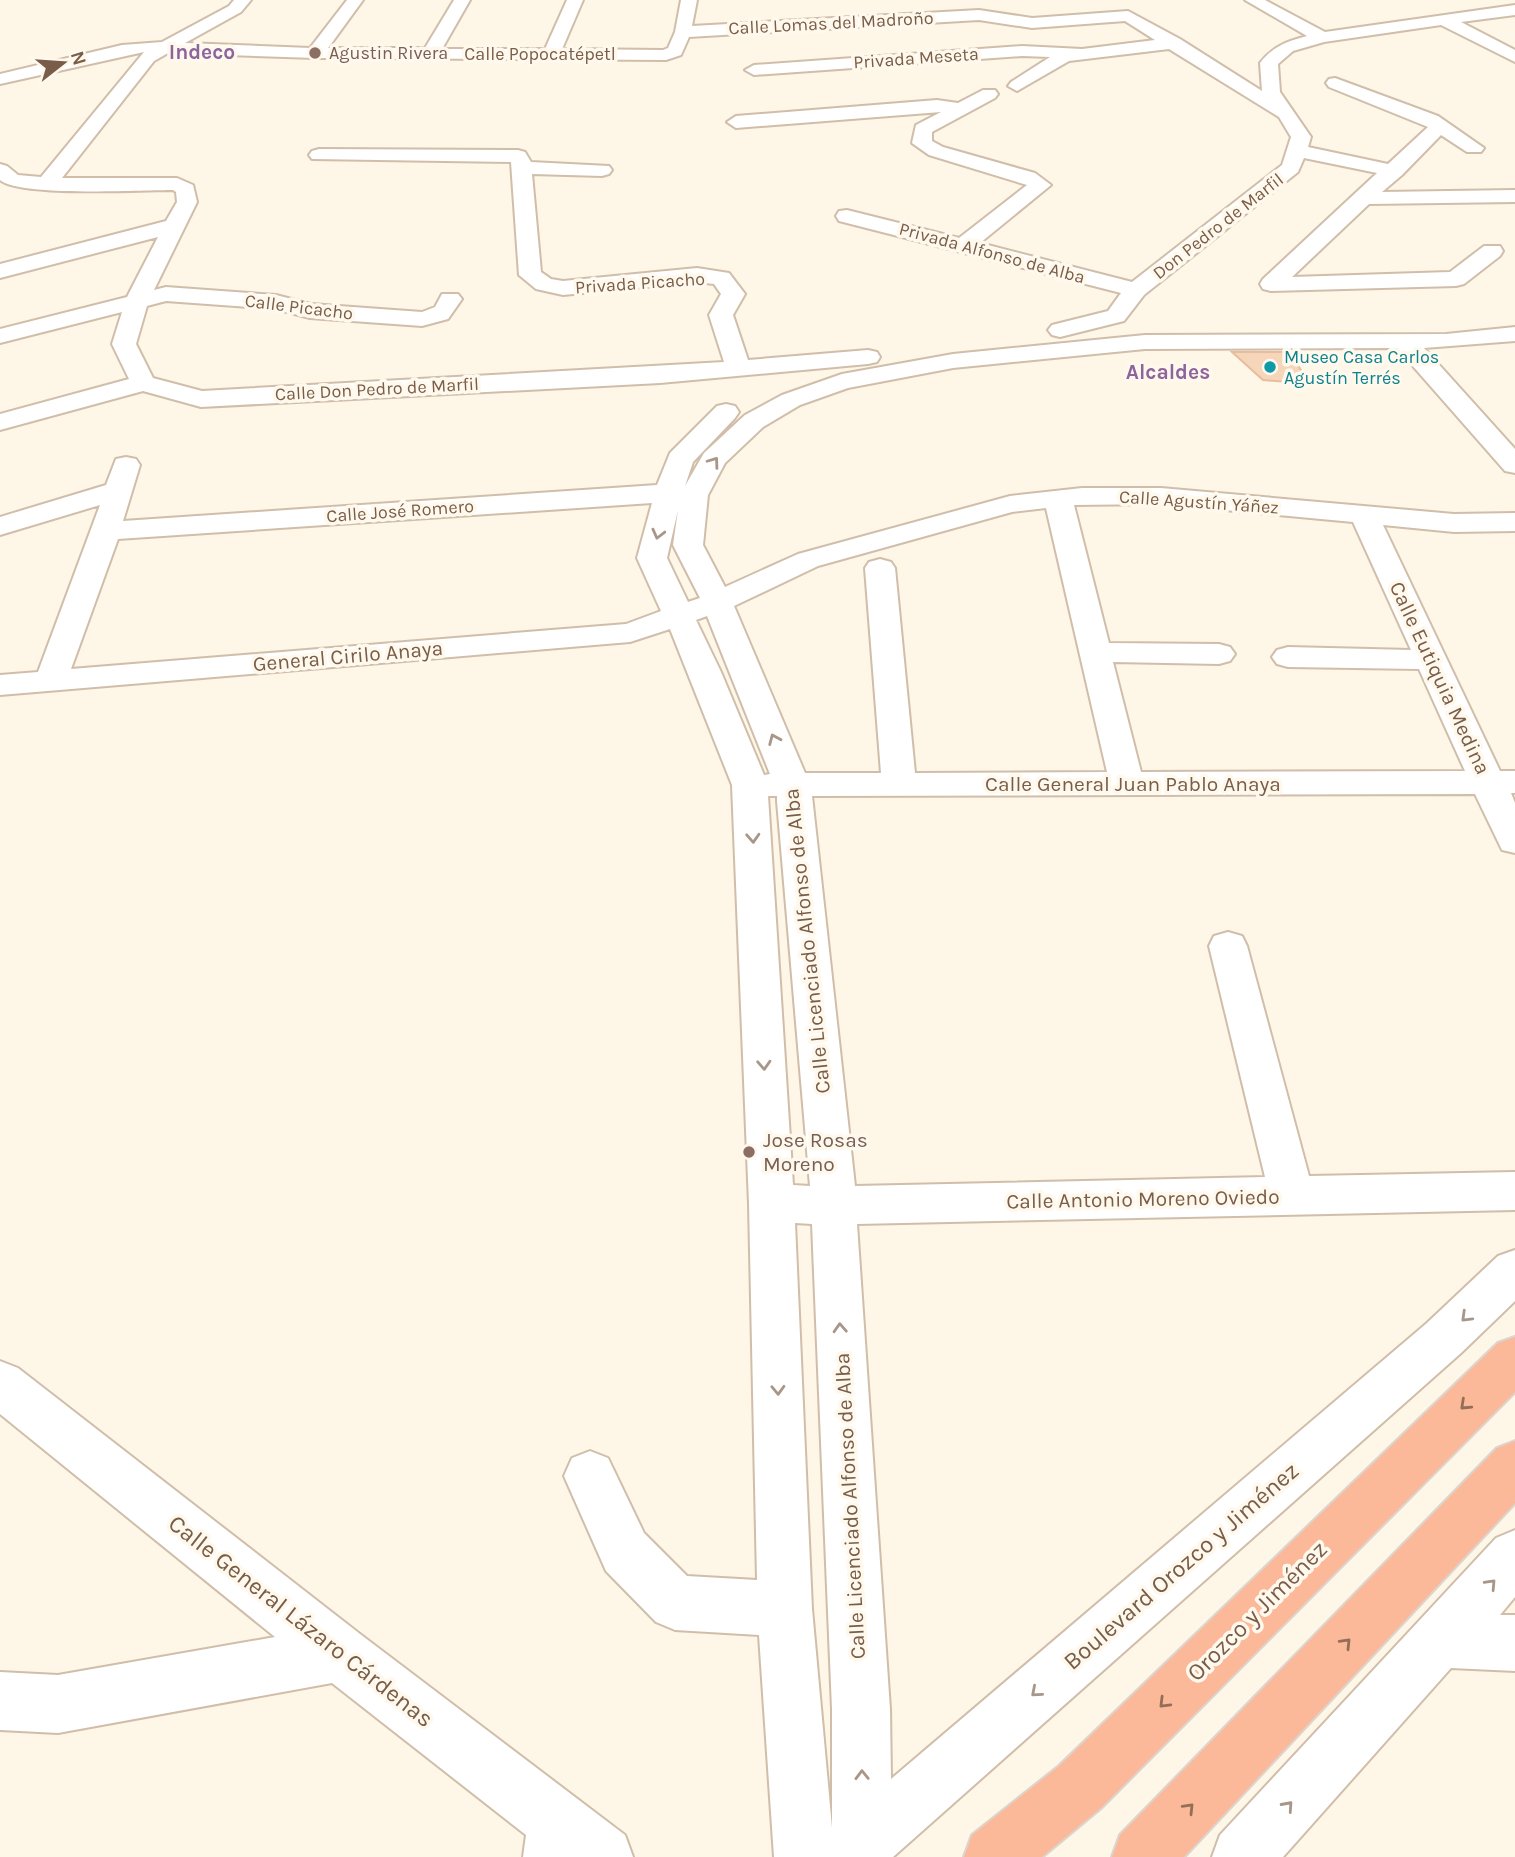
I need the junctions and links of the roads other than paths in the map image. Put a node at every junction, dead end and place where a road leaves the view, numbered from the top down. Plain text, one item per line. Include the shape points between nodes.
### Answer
1 (243, 0) edge
2 (355, 0) edge
3 (461, 0) edge
4 (575, 0) edge
5 (689, 0) edge
6 (965, 0) edge
7 (1253, 0) edge
8 (1415, 10) dead end
9 (1515, 10) edge
10 (979, 15) junction
11 (1440, 21) junction
12 (683, 32) junction
13 (1322, 37) junction
14 (1174, 43) junction
15 (163, 47) junction
16 (1079, 53) junction
17 (315, 54) junction
18 (430, 54) junction
19 (551, 55) junction
20 (1515, 58) edge
21 (754, 70) dead end
22 (0, 79) edge
23 (1335, 83) dead end
24 (1017, 86) dead end
25 (989, 94) dead end
26 (962, 108) junction
27 (1286, 114) junction
28 (736, 121) dead end
29 (1439, 127) junction
30 (1474, 148) dead end
31 (1297, 151) junction
32 (319, 155) dead end
33 (520, 168) junction
34 (0, 170) edge
35 (602, 170) dead end
36 (1395, 171) junction
37 (46, 184) junction
38 (1515, 196) edge
39 (1364, 198) junction
40 (847, 216) dead end
41 (174, 226) junction
42 (964, 245) junction
43 (1492, 251) dead end
44 (0, 271) edge
45 (1136, 290) junction
46 (450, 299) dead end
47 (137, 300) junction
48 (1116, 316) junction
49 (1515, 334) edge
50 (0, 336) edge
51 (1404, 341) junction
52 (1145, 342) junction
53 (1213, 342) junction
54 (835, 362) junction
55 (738, 366) junction
56 (660, 374) junction
57 (143, 383) junction
58 (709, 404) junction
59 (0, 422) edge
60 (1515, 465) edge
61 (681, 494) junction
62 (1058, 499) junction
63 (1364, 515) junction
64 (1515, 522) edge
65 (0, 526) edge
66 (106, 531) junction
67 (880, 568) dead end
68 (696, 610) junction
69 (1095, 652) junction
70 (1219, 654) dead end
71 (1288, 657) dead end
72 (1432, 660) junction
73 (51, 681) junction
74 (0, 685) edge
75 (1502, 782) edge
76 (1127, 784) junction
77 (750, 785) junction
78 (793, 786) junction
79 (899, 786) junction
80 (1515, 841) edge
81 (1228, 946) dead end
82 (1515, 1191) edge
83 (1292, 1196) junction
84 (772, 1204) junction
85 (834, 1205) junction
86 (1515, 1269) edge
87 (1515, 1359) edge
88 (0, 1384) edge
89 (1515, 1466) edge
90 (590, 1476) dead end
91 (1515, 1558) edge
92 (785, 1609) junction
93 (1439, 1640) junction
94 (1515, 1643) edge
95 (340, 1654) junction
96 (0, 1701) edge
97 (571, 1845) edge
98 (856, 1852) edge
99 (804, 1857) edge
100 (993, 1857) edge
101 (1142, 1857) edge
102 (1242, 1857) edge

1 - 15 street via 235,9
2 - 17 street
3 - 18 street
4 - 19 street
5 - 12 street
6 - 10 street
7 - 13 street
8 - 11 street
9 - 11 street, Don Pedro de Marfil
10 - 12 street, Calle Lomas del Madroño via 790,18
10 - 14 street, Calle Lomas del Madroño via 1032,23 1128,16
11 - 13 street, Don Pedro de Marfil
11 - 20 street
12 - 19 street, Calle Popocatépetl via 674,51 666,54
13 - 27 street, Don Pedro de Marfil via 1286,47 1269,63 1271,92
14 - 16 street
14 - 27 street, Calle Lomas del Madroño
15 - 17 street, Calle Popocatépetl
15 - 22 street, Calle Popocatépetl via 122,50
15 - 37 street via 148,57
16 - 21 street, Privada Meseta via 1022,51
16 - 24 street via 1064,56
17 - 18 street, Calle Popocatépetl
18 - 19 street, Calle Popocatépetl
23 - 29 street
25 - 26 street
26 - 28 street
26 - 42 street via 923,129 922,143 1041,185
27 - 31 street, Don Pedro de Marfil via 1301,138
29 - 30 street
29 - 36 street
31 - 36 street
31 - 45 street, Don Pedro de Marfil via 1291,169
32 - 33 street via 514,155 519,157
33 - 35 street
33 - 55 street, Privada Picacho via 530,275 544,285 563,288 697,275 720,278 733,294 721,315
34 - 37 street via 12,180
36 - 39 street
37 - 41 street via 177,184 188,194
38 - 39 street
39 - 43 street via 1270,284 1456,279
40 - 42 street, Privada Alfonso de Alba
41 - 44 street
41 - 47 street
42 - 45 street, Privada Alfonso de Alba
45 - 48 street, Don Pedro de Marfil
45 - 53 street via 1142,308
46 - 47 street, Calle Picacho via 439,316 422,319 166,294
47 - 50 street, Calle Picacho
47 - 57 street via 124,344
48 - 52 street
48 - 54 street via 1064,330
49 - 51 street, Calle Licenciado Alfonso de Alba
51 - 53 street, Calle Licenciado Alfonso de Alba
51 - 60 street
52 - 53 street, Calle Licenciado Alfonso de Alba
61 -> 52 street, Calle Licenciado Alfonso de Alba via 754,421 791,400 842,382 953,361
54 - 55 street, Calle Don Pedro de Marfil
54 - 58 street, Calle Licenciado Alfonso de Alba via 735,405
55 - 56 street, Calle Don Pedro de Marfil
56 - 57 street, Calle Don Pedro de Marfil via 201,398
56 - 58 street via 687,386
57 - 59 street
58 - 61 street, Calle Licenciado Alfonso de Alba via 680,459
61 - 66 street, Calle José Romero
61 - 68 street, Calle Licenciado Alfonso de Alba via 652,558
62 - 63 street, Calle Agustín Yáñez via 1161,496
62 - 68 street, Calle Agustín Yáñez via 1010,504 808,560
62 - 69 street
63 - 64 street, Calle Agustín Yáñez via 1454,523
63 - 72 street, Calle Eutiquia Medina
65 - 66 street via 121,478
66 - 73 street
67 - 79 street
68 - 73 street, General Cirilo Anaya via 630,633
68 - 77 street, Calle Licenciado Alfonso de Alba via 728,727
78 -> 68 street, Calle Licenciado Alfonso de Alba
69 - 70 street
69 - 76 street
71 - 72 street
72 - 75 street, Calle Eutiquia Medina
73 - 74 street, General Cirilo Anaya
75 - 76 street, Calle General Juan Pablo Anaya
75 - 80 street, Calle Eutiquia Medina
76 - 79 street, Calle General Juan Pablo Anaya
77 - 78 street, Calle General Juan Pablo Anaya
77 -> 84 street, Calle Licenciado Alfonso de Alba
78 - 79 street, Calle General Juan Pablo Anaya
78 - 85 street, Calle Licenciado Alfonso de Alba
81 - 83 street
82 - 83 street, Calle Antonio Moreno Oviedo
83 - 85 street, Calle Antonio Moreno Oviedo
84 - 85 street, Calle Antonio Moreno Oviedo
84 -> 92 street, Calle Licenciado Alfonso de Alba
98 -> 85 street, Calle Licenciado Alfonso de Alba via 861,1709
86 -> 98 street, Boulevard Orozco y Jiménez via 1444,1338
87 -> 100 highway, Orozco y Jiménez via 1080,1787
88 - 95 street, Calle General Lázaro Cárdenas
101 -> 89 highway
90 - 92 street via 625,1552 676,1603
93 -> 91 street
92 - 99 street, Calle Licenciado Alfonso de Alba
93 - 94 street
102 -> 93 street
95 - 96 street via 58,1703
95 - 97 street, Calle General Lázaro Cárdenas

